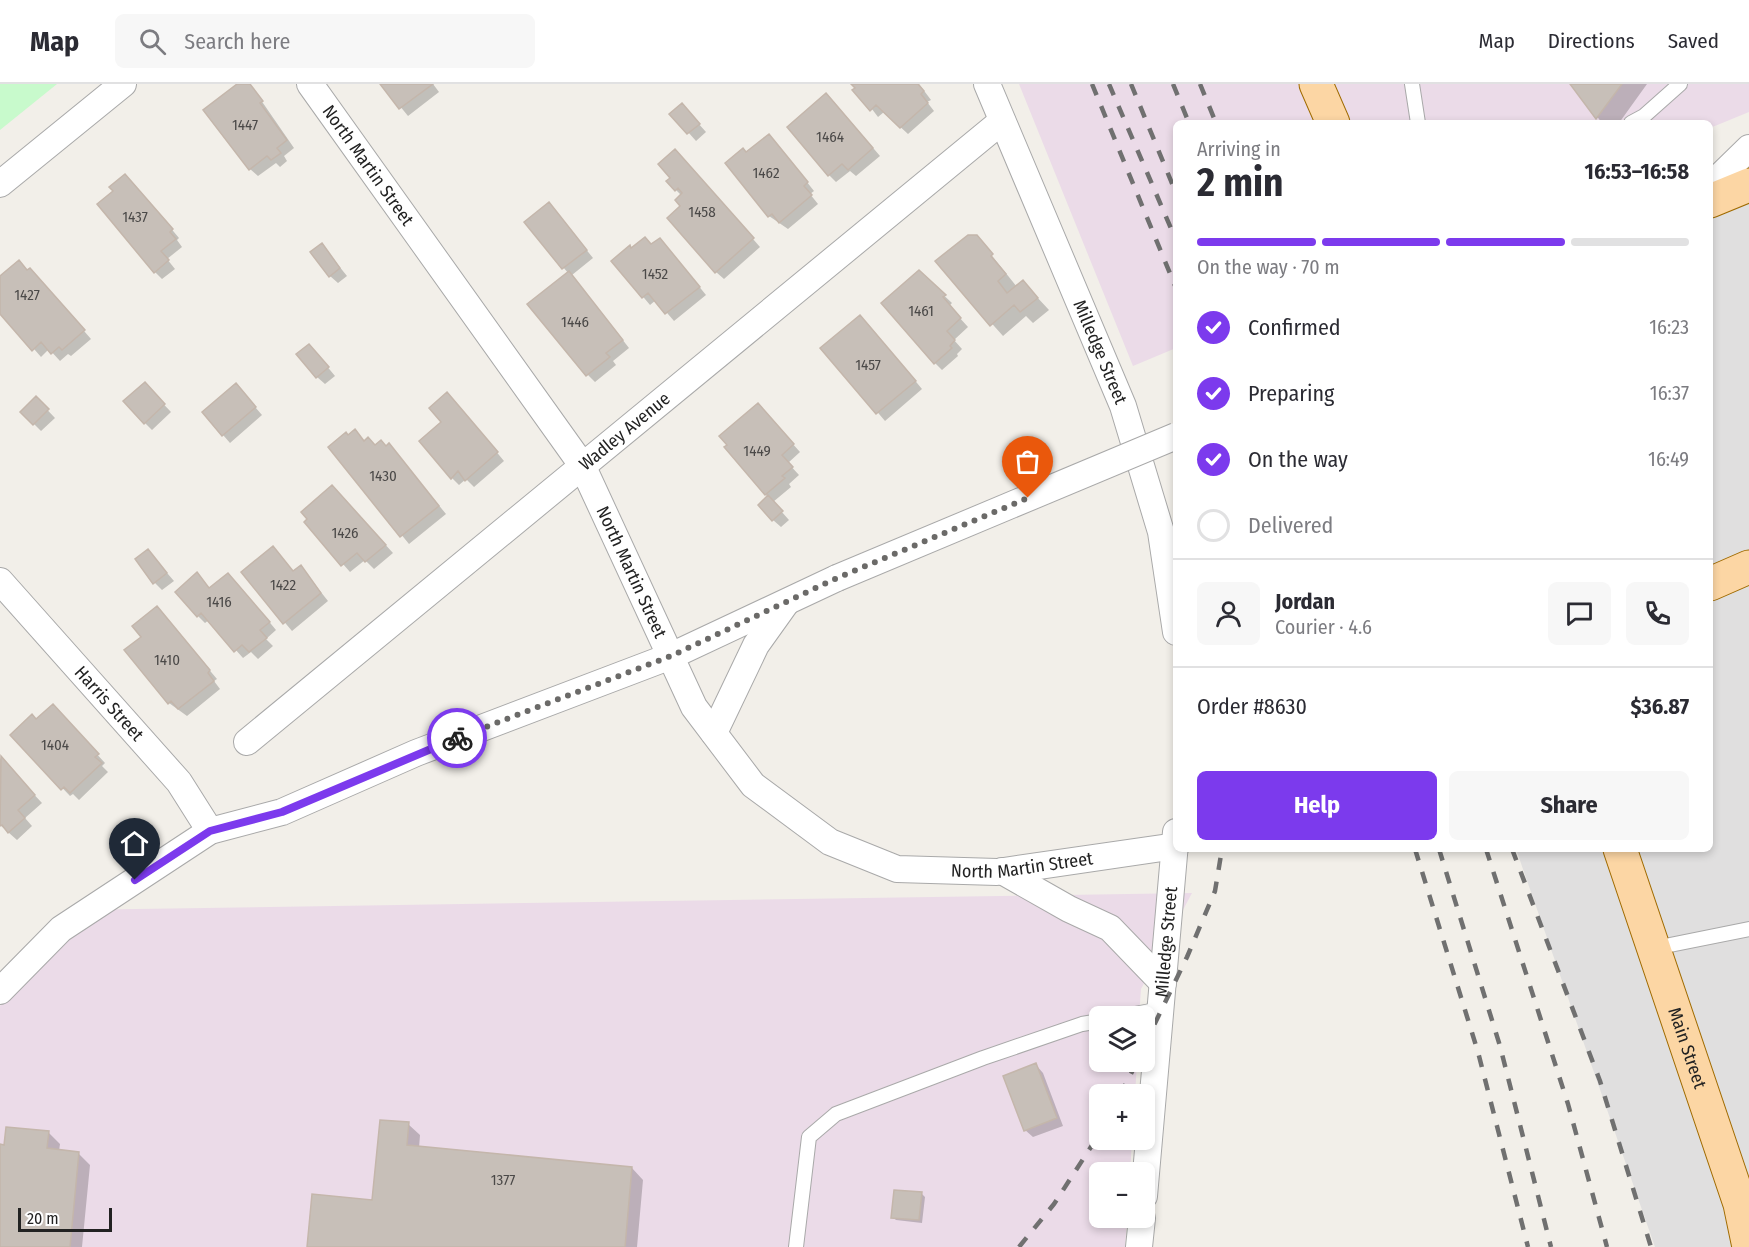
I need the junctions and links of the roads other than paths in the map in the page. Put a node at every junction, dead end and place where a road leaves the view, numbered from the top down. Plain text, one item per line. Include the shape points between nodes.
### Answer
1 (123, 84) edge
2 (310, 84) edge
3 (987, 84) edge
4 (1316, 84) edge
5 (1412, 84) edge
6 (1680, 84) edge
7 (1331, 120) edge
8 (1418, 120) edge
9 (1637, 120) edge
10 (1002, 121) junction
11 (1749, 148) edge
12 (1713, 183) edge
13 (0, 184) edge
14 (1749, 185) edge
15 (1713, 200) edge
16 (1173, 437) edge
17 (582, 465) junction
18 (1749, 566) edge
19 (1713, 570) edge
20 (0, 581) edge
21 (1713, 583) edge
22 (787, 601) junction
23 (1173, 612) edge
24 (671, 656) junction
25 (714, 733) junction
26 (247, 742) dead end
27 (210, 831) junction
28 (1173, 846) edge
29 (1175, 852) edge
30 (1621, 852) edge
31 (1002, 871) junction
32 (1749, 929) edge
33 (1655, 948) junction
34 (1163, 983) junction
35 (0, 991) edge
36 (1161, 1009) junction
37 (1155, 1010) edge
38 (1089, 1023) edge
39 (1147, 1162) edge
40 (1744, 1201) edge
41 (1141, 1228) edge
42 (796, 1247) edge
43 (1139, 1247) edge
44 (1749, 1247) edge

1 - 13 street
2 - 17 street, North Martin Street
3 - 10 street, Milledge Street
4 - 7 main road
5 - 8 lane
6 - 9 lane
10 - 17 street, Wadley Avenue
10 - 23 street, Milledge Street via 1123,406 1161,532
11 - 12 street
14 - 15 main road
16 - 22 street, bridge
17 - 24 street, North Martin Street
17 - 26 street, Wadley Avenue
18 - 19 main road
18 - 21 main road
20 - 27 street, Harris Street via 179,782
22 - 24 street
22 - 25 street via 756,645
24 - 25 street, North Martin Street via 694,707
24 - 27 street via 416,753 282,812
25 - 31 street, North Martin Street via 753,784 830,842 897,869
27 - 35 street via 61,929
28 - 31 street, North Martin Street
29 - 34 street, Milledge Street
30 - 33 main road, Main Street
31 - 34 street via 1110,928
32 - 33 lane
33 - 40 main road, Main Street
34 - 36 street, Milledge Street
36 - 37 lane
36 - 39 street, Milledge Street
38 - 42 lane via 836,1114 809,1137
40 - 44 main road, Main Street
41 - 43 street

